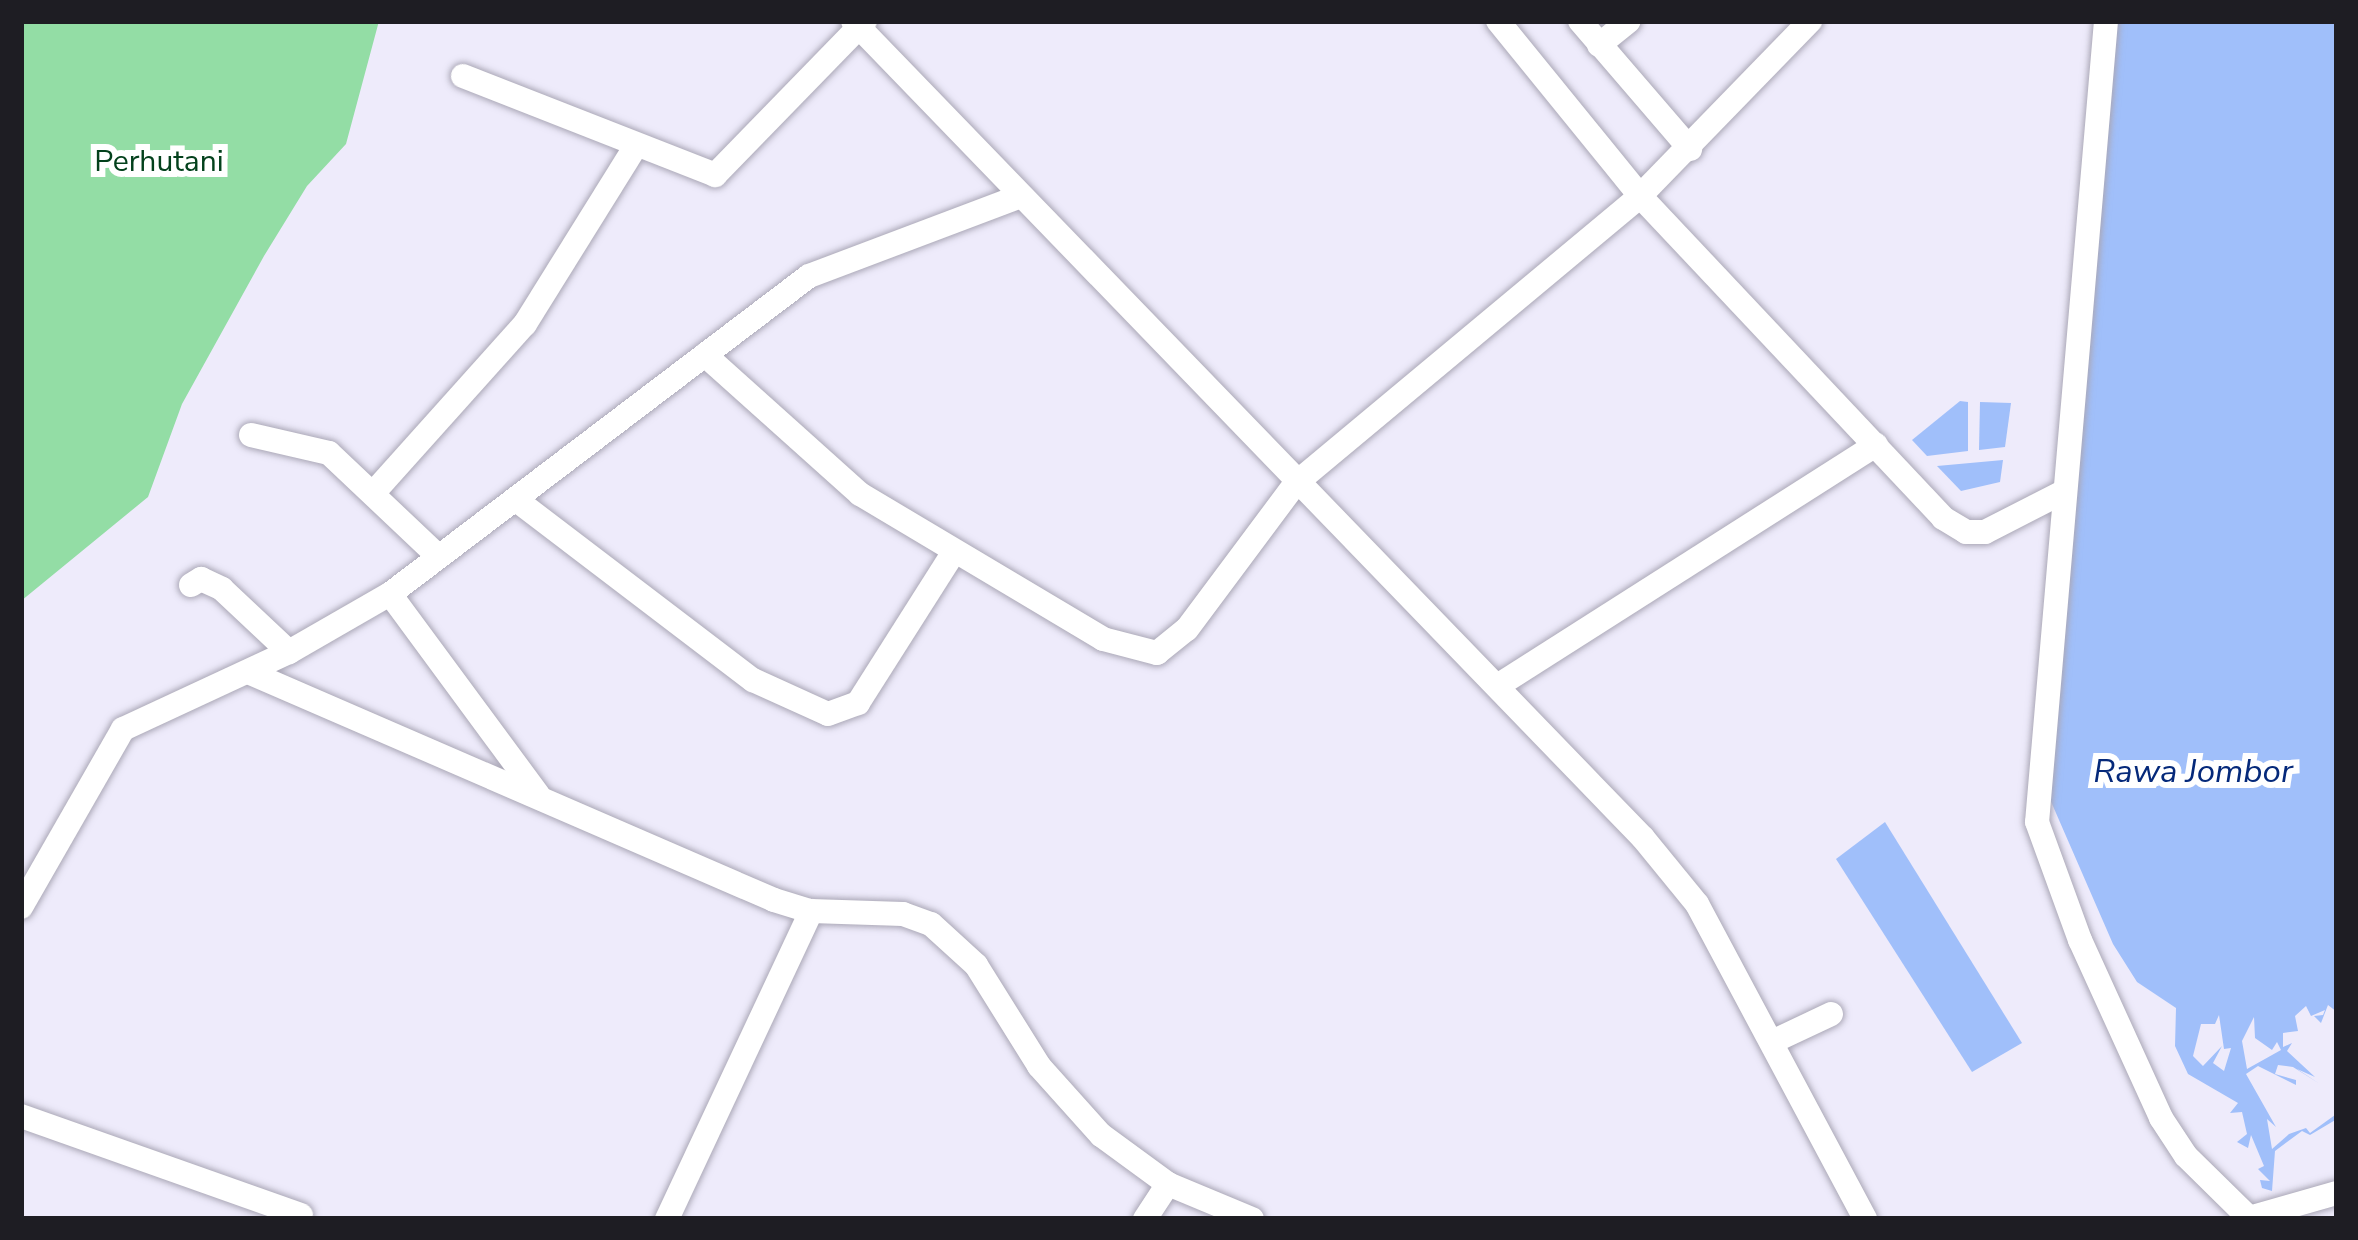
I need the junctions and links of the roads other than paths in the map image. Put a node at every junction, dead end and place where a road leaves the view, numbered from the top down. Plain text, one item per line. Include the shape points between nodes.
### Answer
1 (1498, 21) edge
2 (1580, 21) edge
3 (1629, 21) edge
4 (1810, 21) edge
5 (2106, 21) edge
6 (859, 23) edge
7 (1599, 45) junction
8 (463, 76) dead end
9 (634, 149) junction
10 (1690, 149) junction
11 (1018, 196) junction
12 (1640, 196) junction
13 (705, 355) junction
14 (251, 435) dead end
15 (1876, 445) junction
16 (1296, 483) junction
17 (375, 491) junction
18 (2063, 492) junction
19 (519, 502) junction
20 (954, 552) junction
21 (439, 556) junction
22 (191, 585) dead end
23 (390, 594) junction
24 (289, 652) junction
25 (248, 672) junction
26 (1499, 685) junction
27 (540, 798) junction
28 (21, 907) edge
29 (811, 911) junction
30 (1831, 1014) dead end
31 (1774, 1041) junction
32 (21, 1116) edge
33 (1168, 1184) junction
34 (2337, 1193) edge
35 (301, 1215) dead end
36 (2249, 1218) edge
37 (668, 1219) edge
38 (1144, 1219) edge
39 (1252, 1219) edge
40 (1864, 1219) edge

1 - 12 street
2 - 7 street
3 - 7 street
4 - 10 street
5 - 18 street
6 - 9 street via 724,172 703,174
6 - 11 street
7 - 10 street
8 - 9 street
9 - 17 street via 525,324
10 - 12 street
11 - 13 street via 829,265
11 - 16 street
12 - 15 street
12 - 16 street
13 - 19 street
13 - 20 street via 819,463
14 - 17 street via 329,453
15 - 18 street via 1935,511 1966,532 1990,530
15 - 26 street
16 - 20 street via 1178,640 1157,653 1102,639
16 - 26 street
17 - 21 street
18 - 36 street via 2037,770 2040,833 2161,1118 2186,1156
19 - 20 street via 753,680 836,715 858,703
19 - 21 street
21 - 23 street
22 - 24 street via 201,579 222,589
23 - 24 street
23 - 27 street
24 - 25 street
25 - 27 street
25 - 28 street via 113,738
26 - 31 street via 1696,904
27 - 29 street
29 - 33 street via 903,914 945,934 976,965 1067,1101
29 - 37 street
30 - 31 street
31 - 40 street
32 - 35 street
33 - 38 street
33 - 39 street
34 - 36 street

